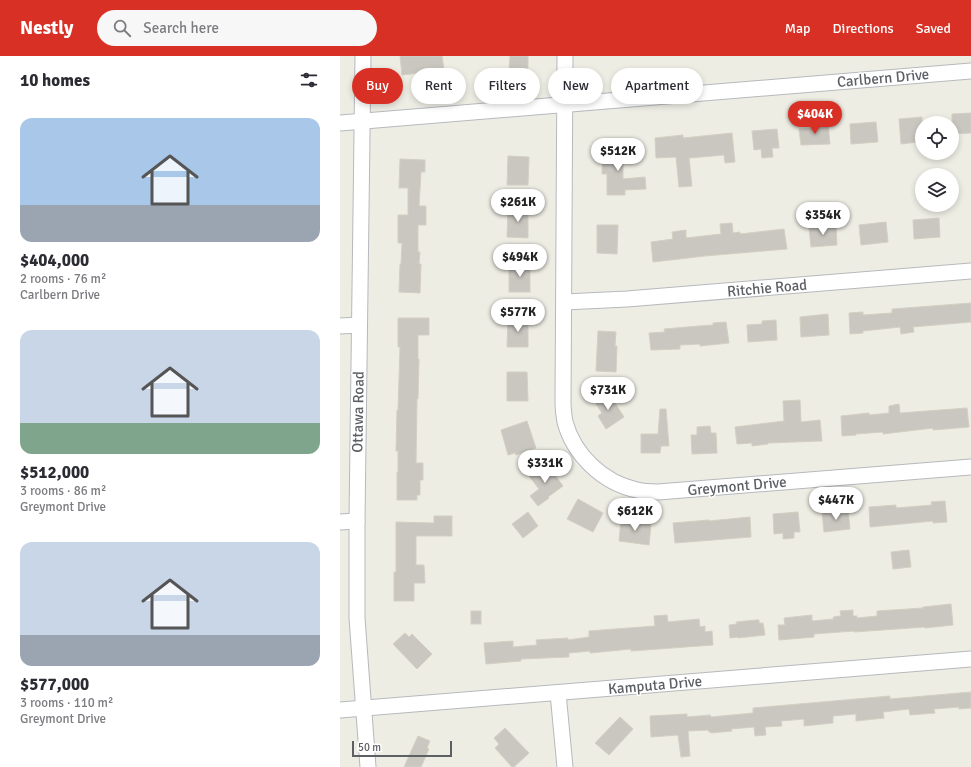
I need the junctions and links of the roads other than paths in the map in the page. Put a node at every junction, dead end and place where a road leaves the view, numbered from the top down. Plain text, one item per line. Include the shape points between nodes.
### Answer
1 (363, 56) edge
2 (565, 56) edge
3 (565, 68) edge
4 (971, 71) edge
5 (603, 101) edge
6 (565, 104) joint
7 (362, 121) junction
8 (340, 123) edge
9 (971, 271) edge
10 (564, 302) junction
11 (359, 325) junction
12 (340, 326) edge
13 (971, 467) edge
14 (357, 521) junction
15 (340, 522) edge
16 (971, 659) edge
17 (558, 693) junction
18 (363, 708) junction
19 (340, 710) edge
20 (368, 767) edge
21 (565, 767) edge

1 - 7 street, Ottawa Road
2 - 3 street, Greymont Drive
4 - 5 street, Carlbern Drive
6 - 7 street, Carlbern Drive
6 - 10 street, Greymont Drive
7 - 8 street, Carlbern Drive
7 - 11 street, Ottawa Road
9 - 10 street, Ritchie Road
10 - 13 street, Greymont Drive via 565,421 580,454 597,471 617,483 637,490 658,492
11 - 12 street
11 - 14 street, Ottawa Road
14 - 15 street
14 - 18 street, Ottawa Road via 357,618
16 - 17 street, Kamputa Drive
17 - 18 street, Kamputa Drive
17 - 21 street
18 - 19 street, Kamputa Drive
18 - 20 street, Ottawa Road

